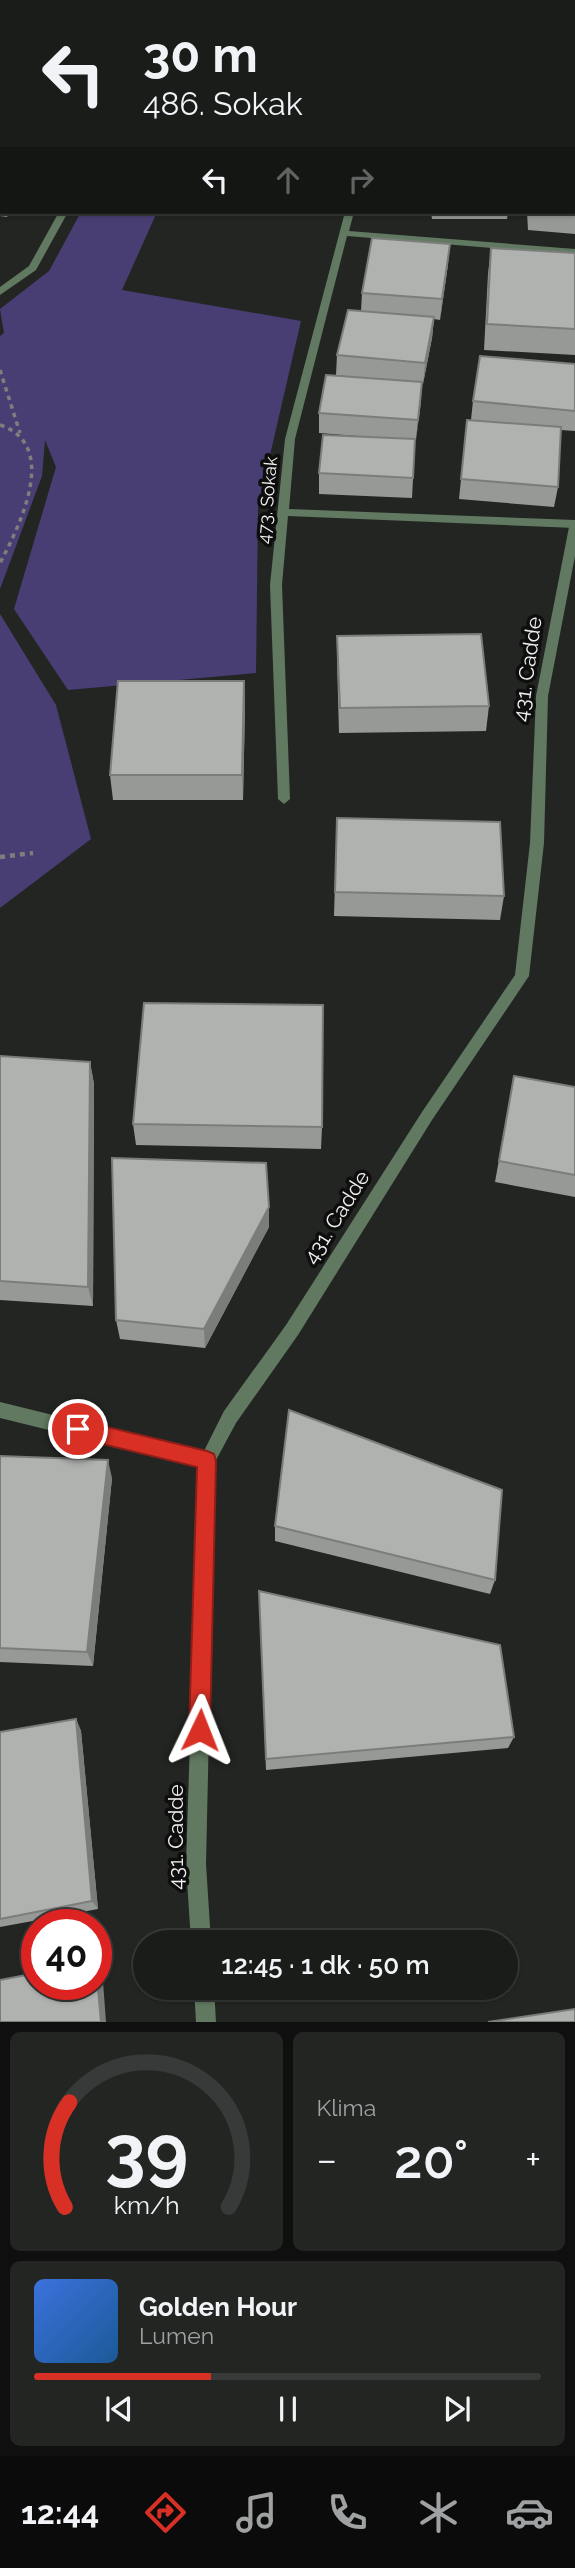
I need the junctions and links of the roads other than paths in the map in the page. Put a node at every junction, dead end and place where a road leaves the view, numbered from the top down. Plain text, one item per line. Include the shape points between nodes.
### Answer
1 (62, 214) edge
2 (348, 214) edge
3 (343, 233) junction
4 (575, 252) edge
5 (0, 292) edge
6 (283, 512) junction
7 (575, 525) edge
8 (284, 799) dead end
9 (0, 1410) edge
10 (207, 1461) junction
11 (200, 1930) edge
12 (205, 2000) edge
13 (206, 2022) edge

1 - 5 street via 33,268
2 - 3 street, 473. Sokak
3 - 4 street
3 - 6 street, 473. Sokak via 290,439
6 - 7 street
6 - 8 street, 473. Sokak via 276,585
7 - 10 street, 431. Cadde via 542,696 537,843 522,976 292,1330 230,1417
9 - 10 street
10 - 11 street, 431. Cadde via 196,1864
12 - 13 street

